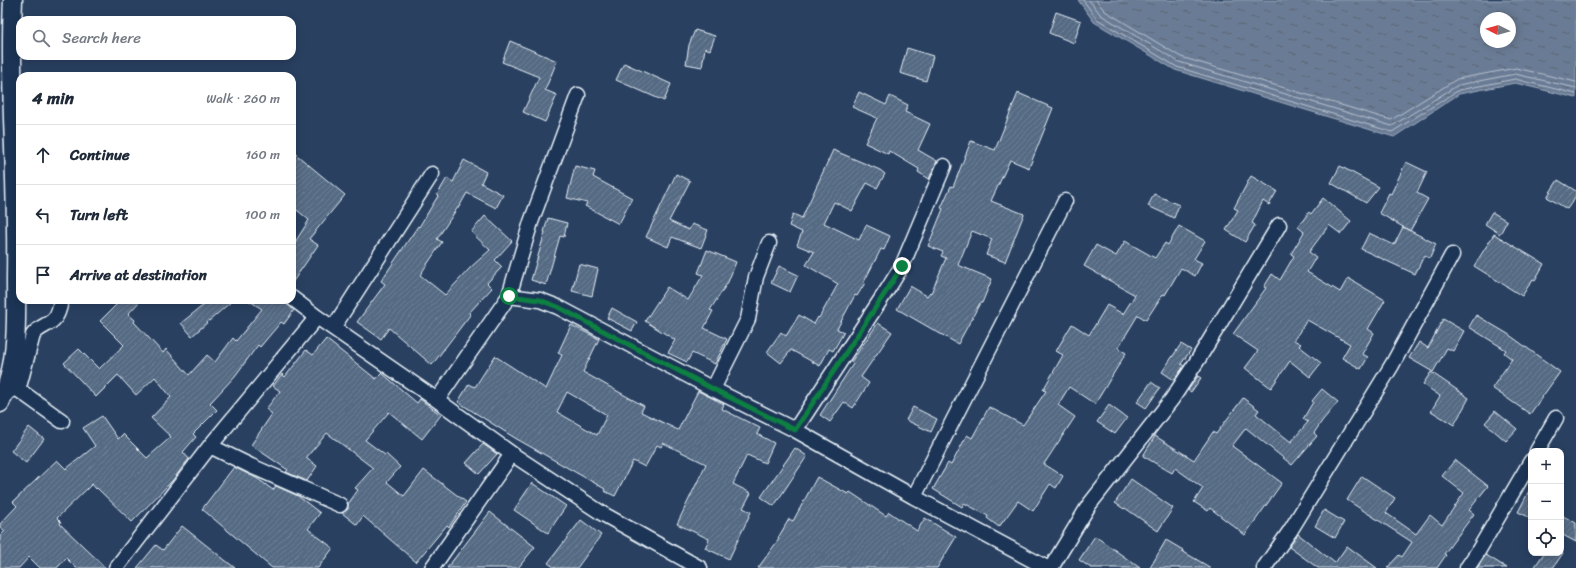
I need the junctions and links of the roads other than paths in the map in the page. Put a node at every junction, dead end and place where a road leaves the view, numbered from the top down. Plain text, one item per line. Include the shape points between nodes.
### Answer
1 (4, 0) edge
2 (13, 0) edge
3 (578, 96) dead end
4 (944, 166) dead end
5 (432, 174) dead end
6 (1065, 201) dead end
7 (16, 212) edge
8 (1279, 225) dead end
9 (768, 243) dead end
10 (16, 255) edge
11 (1452, 255) dead end
12 (509, 296) junction
13 (296, 301) edge
14 (60, 304) edge
15 (317, 317) junction
16 (11, 327) junction
17 (333, 328) junction
18 (0, 365) edge
19 (713, 389) junction
20 (5, 394) edge
21 (437, 400) junction
22 (1556, 418) dead end
23 (62, 421) dead end
24 (795, 430) junction
25 (210, 446) junction
26 (1539, 448) edge
27 (512, 454) junction
28 (1528, 466) edge
29 (914, 497) junction
30 (340, 505) dead end
31 (116, 568) edge
32 (432, 568) edge
33 (700, 568) edge
34 (1047, 568) edge
35 (1051, 568) edge
36 (1264, 568) edge
37 (1467, 568) edge

1 - 16 main road via 3,53
2 - 7 main road via 11,70
3 - 12 street via 531,222
4 - 24 street via 902,266
5 - 17 street
6 - 29 street
8 - 35 street via 1176,393 1089,505
9 - 19 street via 756,277 748,319
10 - 16 main road
11 - 36 street via 1392,365 1290,531
12 - 19 street via 540,300 558,307
12 - 21 street
13 - 15 street
14 - 20 street via 54,320 37,329 33,335 20,383
15 - 17 street
15 - 25 street
16 - 18 main road
16 - 20 main road via 15,349
17 - 21 street
19 - 24 street
20 - 23 street
21 - 27 street
22 - 26 street
24 - 29 street
25 - 30 street
25 - 31 street
27 - 32 street
27 - 33 street via 603,514
28 - 37 street
29 - 34 street

